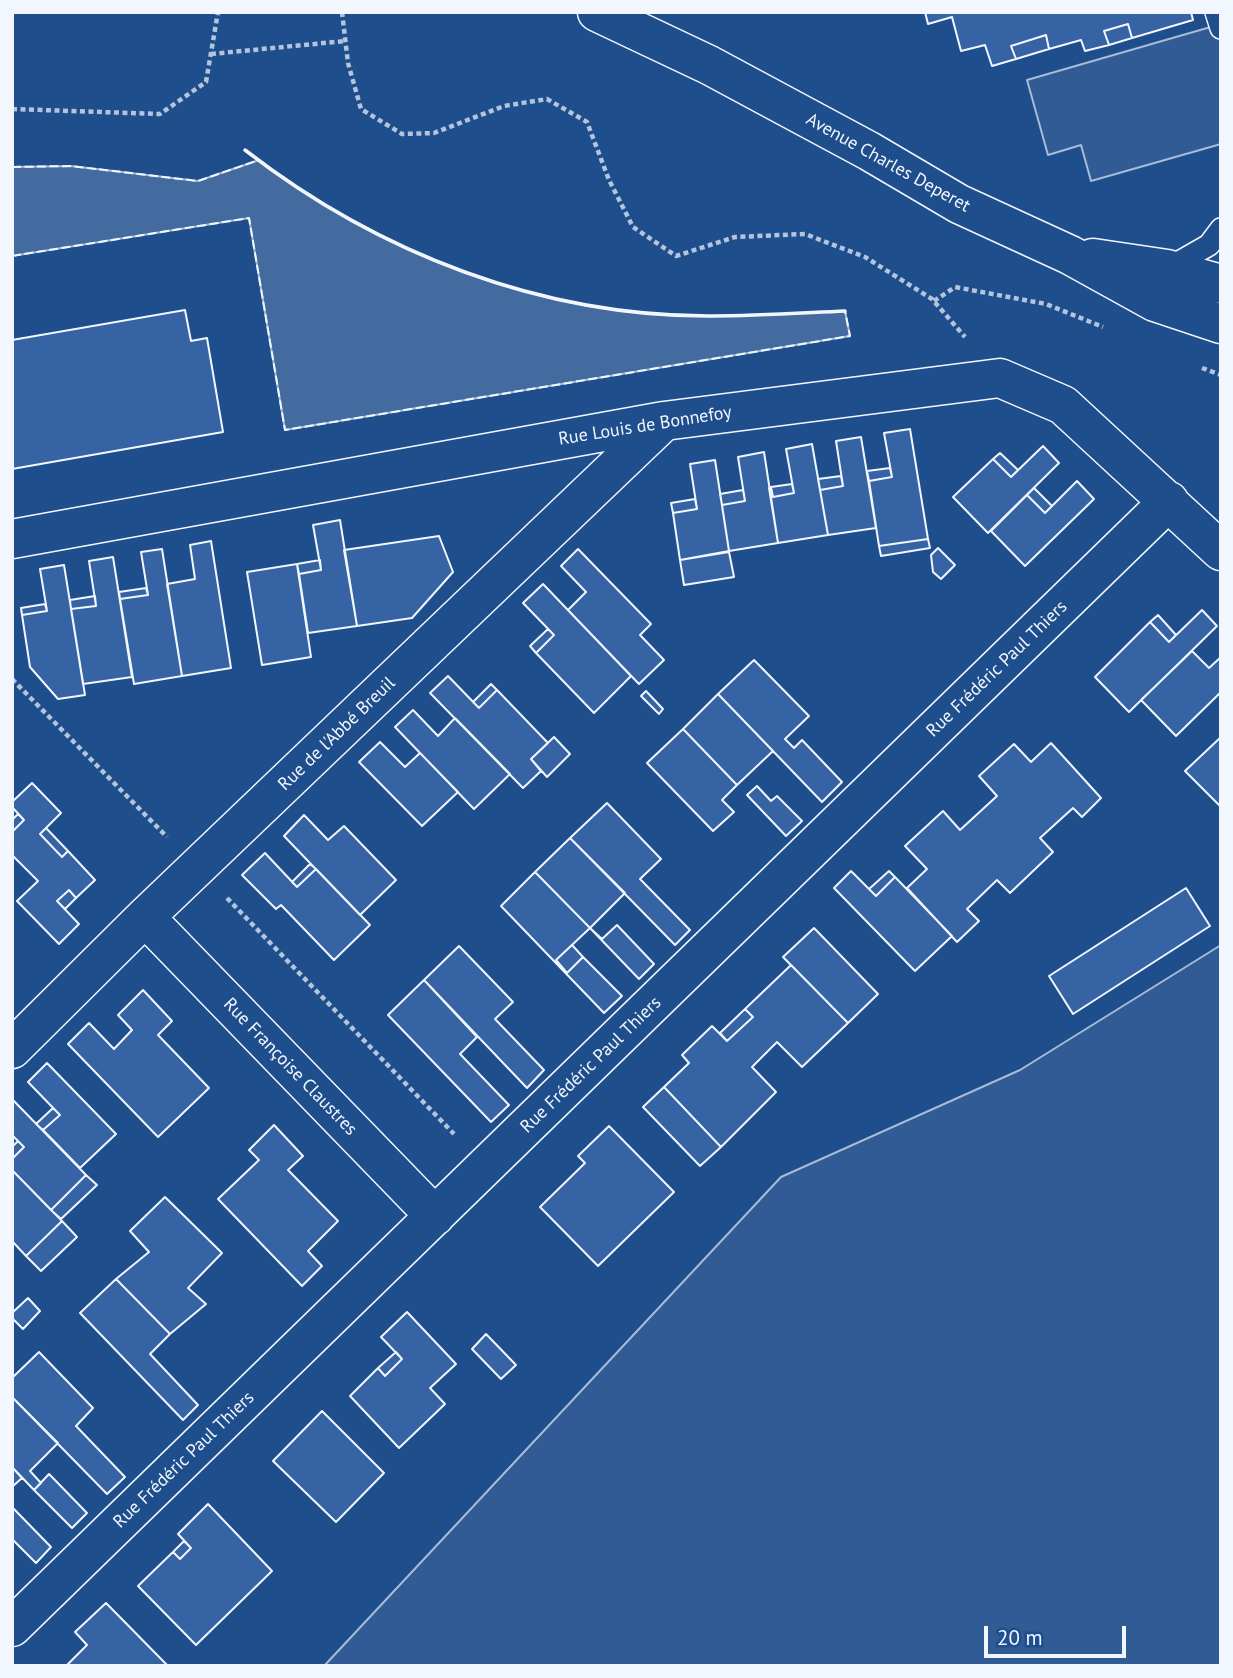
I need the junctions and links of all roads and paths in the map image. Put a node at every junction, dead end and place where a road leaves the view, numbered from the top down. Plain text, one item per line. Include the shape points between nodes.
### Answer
1 (218, 12) edge
2 (342, 12) edge
3 (597, 12) edge
4 (652, 12) edge
5 (1216, 12) edge
6 (1221, 28) edge
7 (345, 41) junction
8 (211, 54) junction
9 (709, 65) junction
10 (12, 108) edge
11 (1221, 229) edge
12 (1070, 255) junction
13 (1167, 269) junction
14 (1221, 284) edge
15 (934, 301) junction
16 (1221, 324) edge
17 (1108, 329) dead end
18 (1196, 365) dead end
19 (1221, 375) edge
20 (1000, 378) junction
21 (664, 421) junction
22 (1169, 501) junction
23 (12, 539) edge
24 (1221, 551) edge
25 (12, 679) edge
26 (198, 868) junction
27 (145, 917) junction
28 (12, 1049) edge
29 (486, 1167) junction
30 (435, 1216) junction
31 (12, 1627) edge

1 - 8 path
2 - 7 path
3 - 9 street, Avenue Charles Deperet
4 - 9 street, Avenue Charles Deperet
5 - 6 lane
7 - 8 path
7 - 15 path via 361,108 402,134 434,133 504,106 547,99 587,122 633,227 676,256 735,237 805,234 865,257
8 - 10 path via 206,82 160,114
9 - 12 street, Avenue Charles Deperet via 959,204
11 - 13 lane via 1209,245
12 - 13 street, Avenue Charles Deperet
12 - 16 street, Avenue Charles Deperet via 1155,302
13 - 14 street, Avenue Charles Deperet
15 - 17 path via 955,287 1046,304
15 - 20 path
18 - 19 path
20 - 21 street, Rue Louis de Bonnefoy
20 - 22 street via 1063,405
21 - 23 street, Rue Louis de Bonnefoy
21 - 26 street, Rue de l'Abbé Breuil
22 - 24 street
22 - 29 street, Rue Frédéric Paul Thiers
25 - 26 path
26 - 27 street, Rue de l'Abbé Breuil
26 - 29 path
27 - 28 street, Rue de l'Abbé Breuil
27 - 30 street, Rue Françoise Claustres
29 - 30 street, Rue Frédéric Paul Thiers
30 - 31 street, Rue Frédéric Paul Thiers

